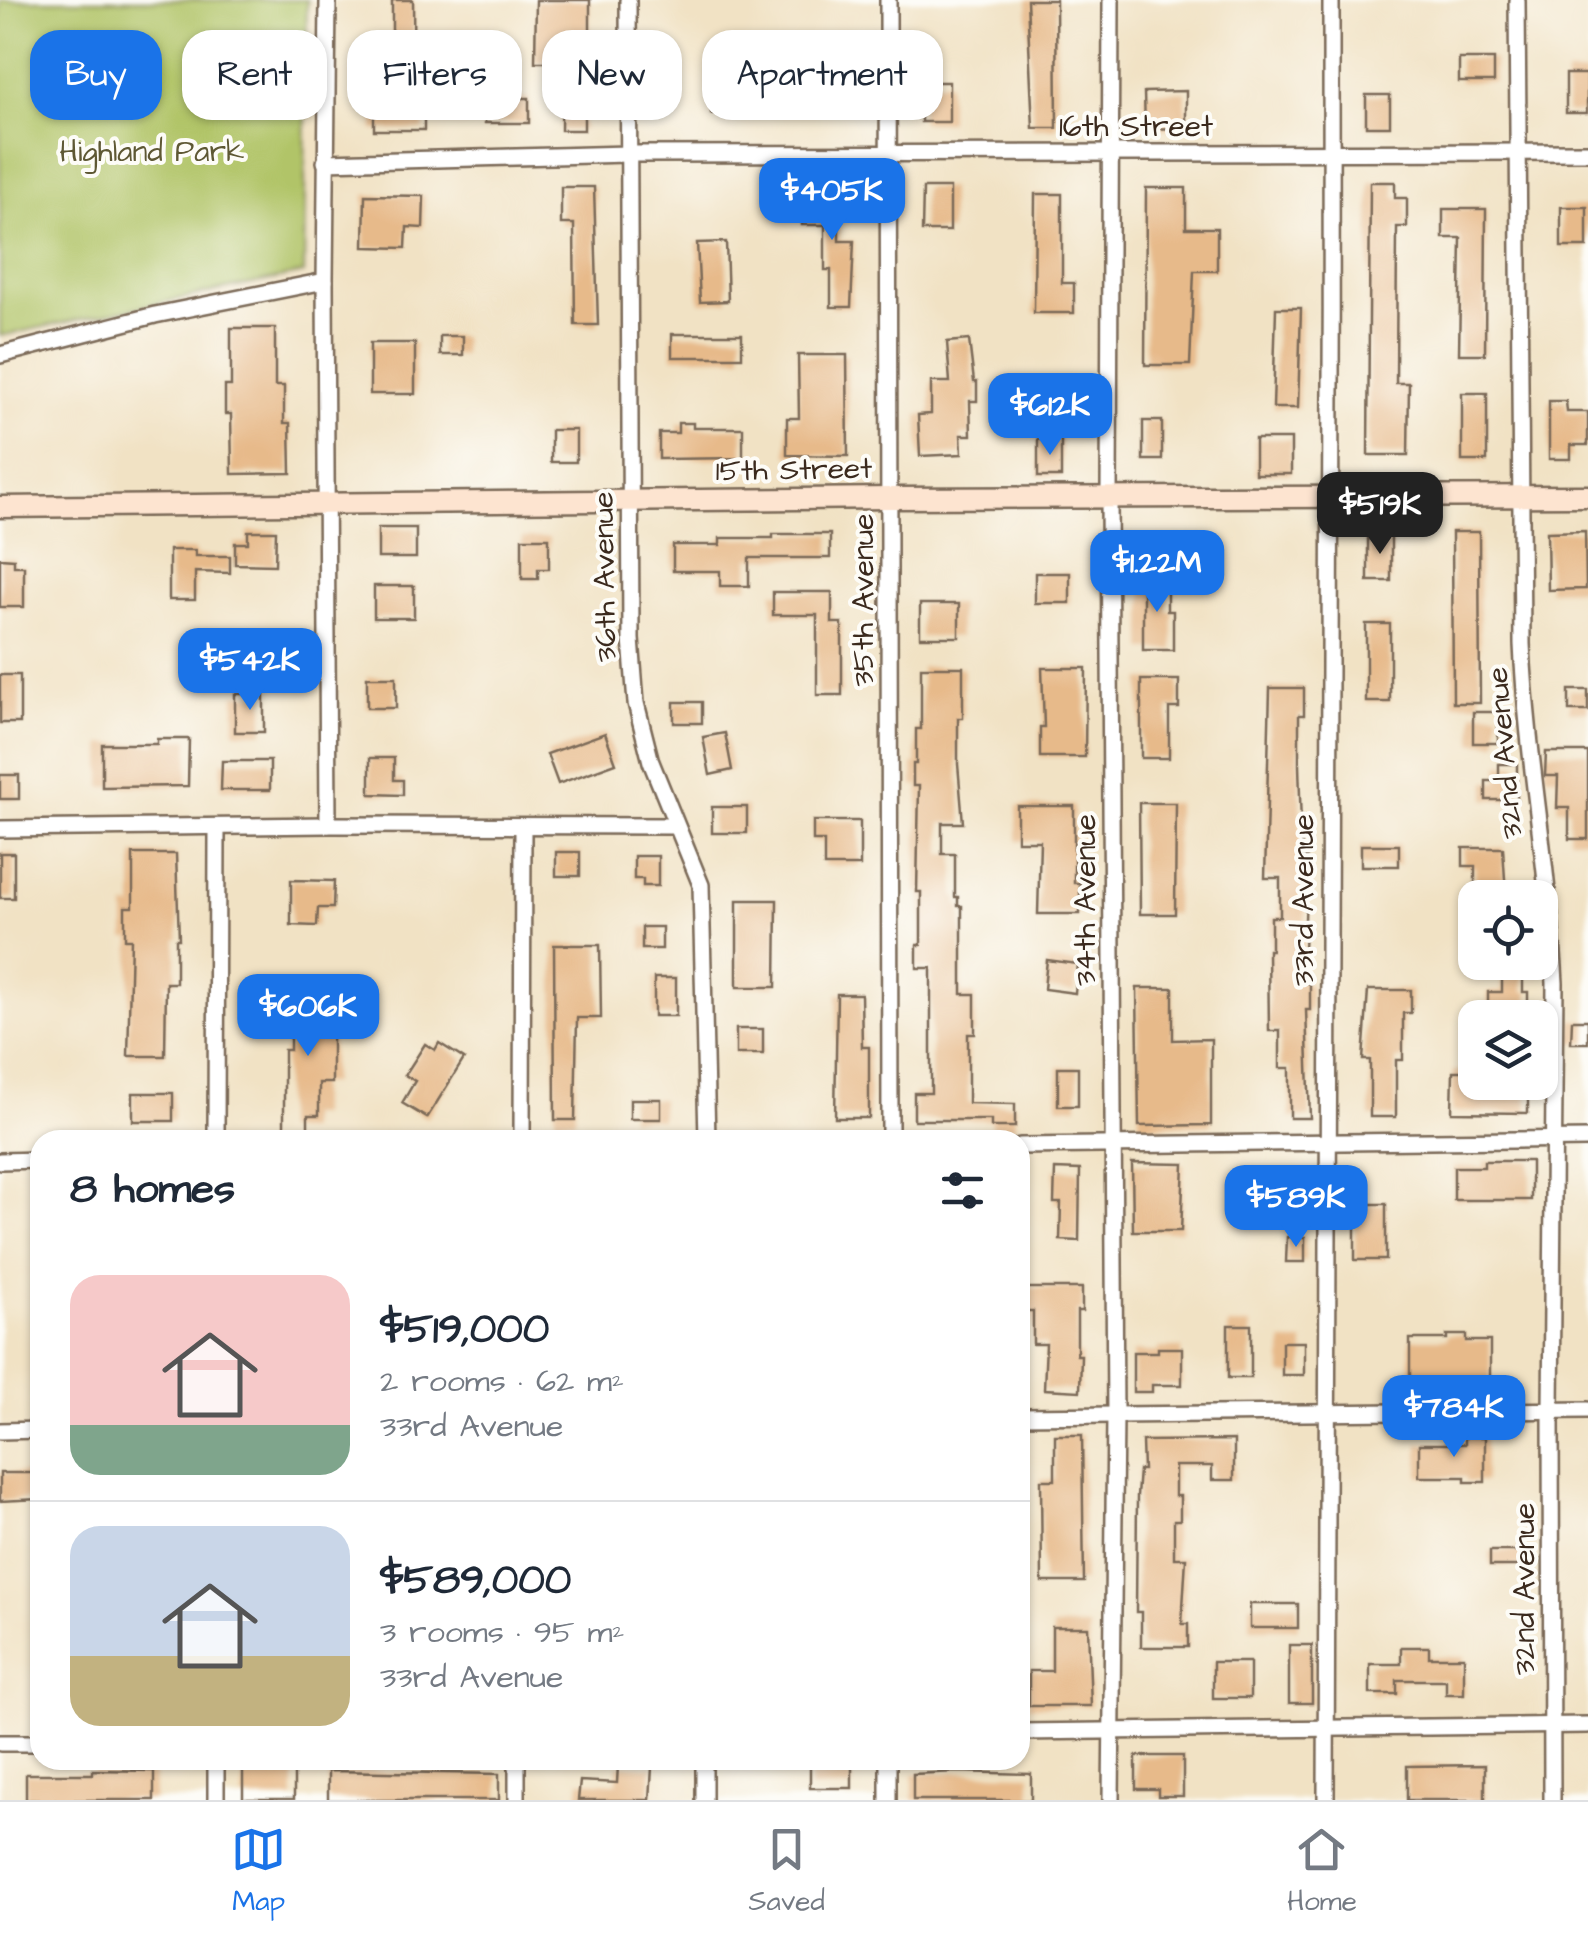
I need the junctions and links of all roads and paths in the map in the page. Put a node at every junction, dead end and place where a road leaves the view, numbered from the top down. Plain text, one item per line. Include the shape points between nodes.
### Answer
1 (328, 0) edge
2 (628, 0) edge
3 (888, 0) edge
4 (1111, 0) edge
5 (1331, 0) edge
6 (1517, 0) edge
7 (1331, 152) junction
8 (1518, 152) junction
9 (1588, 152) edge
10 (628, 154) junction
11 (889, 154) junction
12 (1112, 154) junction
13 (325, 162) junction
14 (325, 281) junction
15 (0, 355) edge
16 (1588, 496) edge
17 (1520, 497) junction
18 (890, 498) junction
19 (1330, 498) junction
20 (1109, 499) junction
21 (629, 501) junction
22 (328, 503) junction
23 (0, 506) edge
24 (328, 825) junction
25 (524, 826) junction
26 (676, 826) junction
27 (217, 828) junction
28 (0, 829) edge
29 (216, 1130) edge
30 (522, 1130) edge
31 (707, 1130) edge
32 (890, 1130) edge
33 (1588, 1139) edge
34 (1553, 1140) junction
35 (1330, 1141) junction
36 (1114, 1145) junction
37 (1030, 1146) edge
38 (30, 1160) edge
39 (0, 1161) edge
40 (1551, 1410) junction
41 (1588, 1410) edge
42 (1326, 1412) junction
43 (1115, 1415) junction
44 (1030, 1416) edge
45 (30, 1430) edge
46 (0, 1431) edge
47 (1552, 1725) junction
48 (1588, 1725) edge
49 (1326, 1728) junction
50 (1113, 1730) junction
51 (1030, 1732) edge
52 (30, 1743) edge
53 (0, 1744) edge
54 (216, 1770) edge
55 (517, 1770) edge
56 (704, 1770) edge
57 (888, 1770) edge
58 (216, 1800) edge
59 (517, 1800) edge
60 (704, 1800) edge
61 (888, 1800) edge
62 (1111, 1800) edge
63 (1326, 1800) edge
64 (1552, 1800) edge

1 - 13 street
2 - 10 street, 36th Avenue
3 - 11 street, 35th Avenue
4 - 12 street, 34th Avenue
5 - 7 street, 33rd Avenue
6 - 8 street, 32nd Avenue
7 - 8 street, 16th Street
7 - 12 street, 16th Street
7 - 19 street, 33rd Avenue
8 - 9 street, 16th Street
8 - 17 street, 32nd Avenue
10 - 11 street, 16th Street
10 - 13 street, 16th Street
10 - 21 street, 36th Avenue
11 - 12 street, 16th Street
11 - 18 street, 35th Avenue
12 - 20 street, 34th Avenue
13 - 14 street
14 - 15 street
14 - 22 street
16 - 17 street, 15th Street
17 - 19 street, 15th Street
17 - 34 street, 32nd Avenue via 1525,714 1552,940
18 - 20 street, 15th Street
18 - 21 street, 15th Street
18 - 32 street, 35th Avenue
19 - 20 street, 15th Street
19 - 35 street, 33rd Avenue
20 - 36 street, 34th Avenue
21 - 22 street, 15th Street
21 - 26 street, 36th Avenue via 636,703
22 - 23 street, 15th Street
22 - 24 street
24 - 25 street
24 - 27 street
25 - 26 street
25 - 30 street
26 - 31 street, 36th Avenue via 701,885
27 - 28 street
27 - 29 street
33 - 34 street
34 - 35 street
34 - 40 street, 32nd Avenue
35 - 36 street
35 - 42 street, 33rd Avenue
36 - 37 street
36 - 43 street, 34th Avenue
38 - 39 street
40 - 41 street
40 - 42 street
40 - 47 street, 32nd Avenue
42 - 43 street
42 - 49 street, 33rd Avenue
43 - 44 street
43 - 50 street, 34th Avenue
45 - 46 street
47 - 48 street
47 - 49 street
47 - 64 street, 32nd Avenue
49 - 50 street
49 - 63 street, 33rd Avenue
50 - 51 street
50 - 62 street, 34th Avenue
52 - 53 street
54 - 58 street
55 - 59 street
56 - 60 street
57 - 61 street

